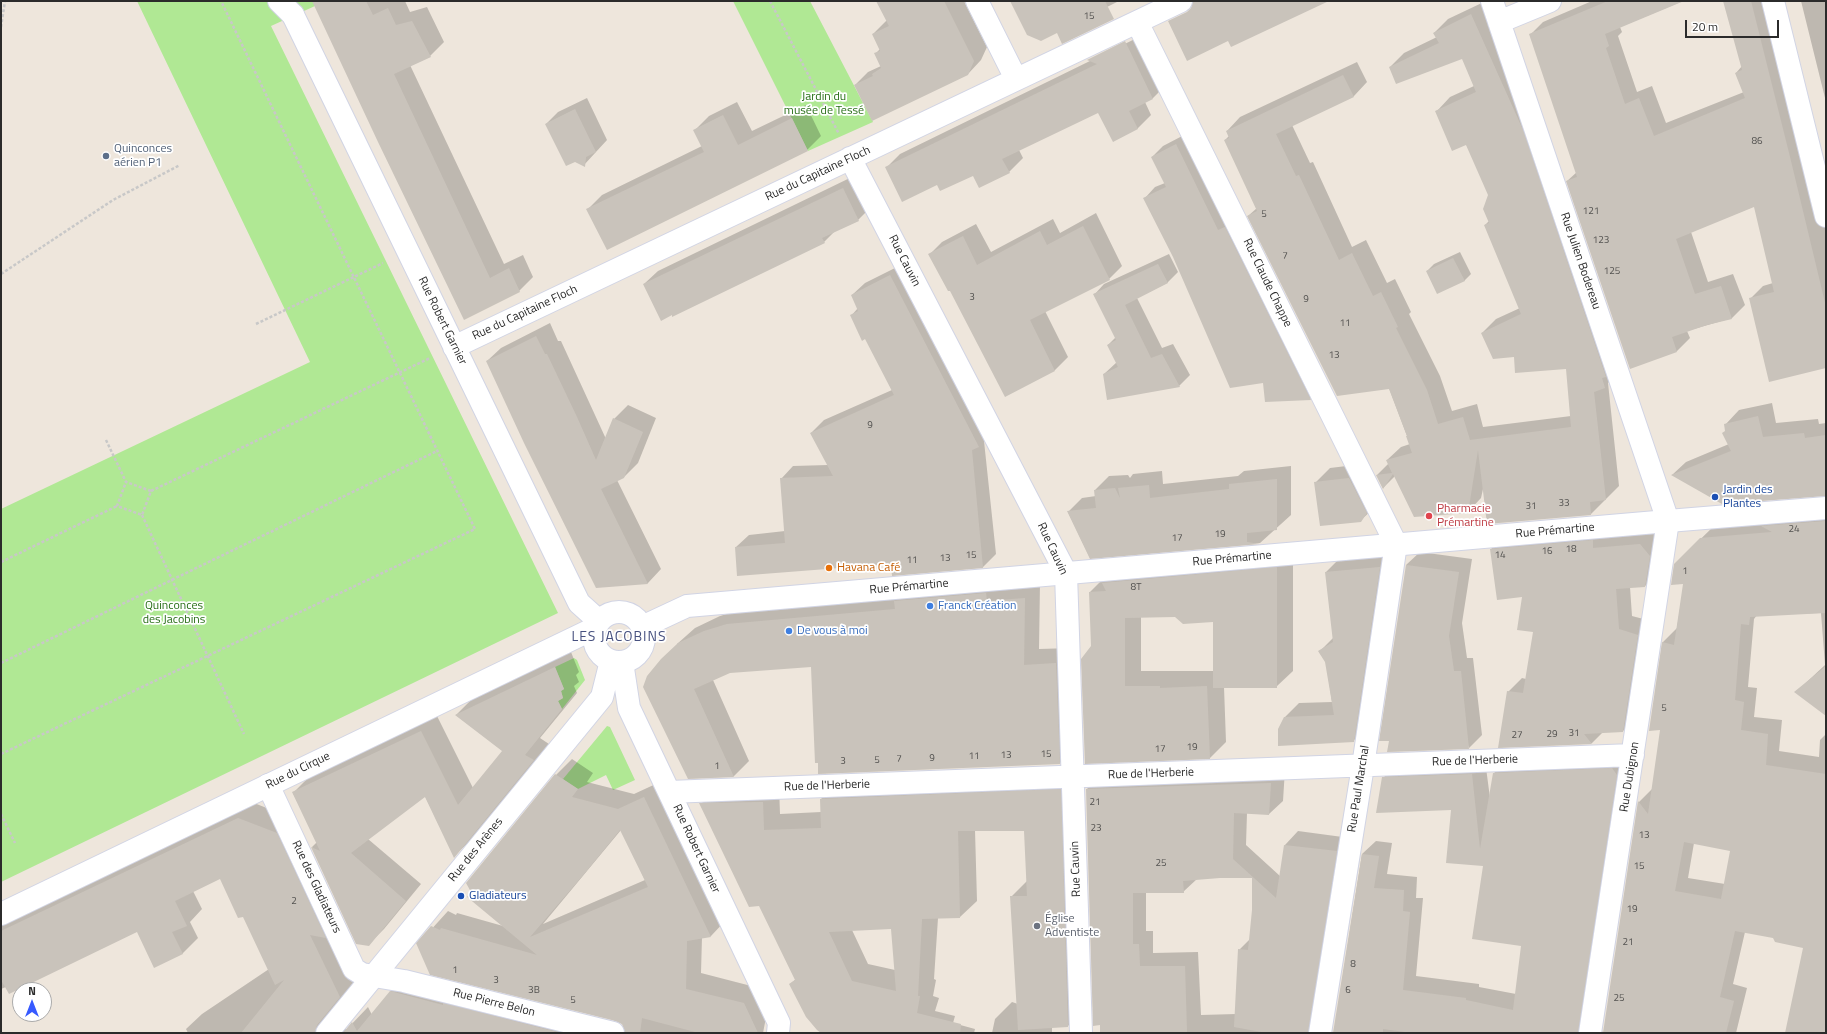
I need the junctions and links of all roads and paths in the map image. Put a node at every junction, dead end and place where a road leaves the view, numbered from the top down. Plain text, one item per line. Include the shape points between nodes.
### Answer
1 (5, 1) edge
2 (221, 1) edge
3 (770, 1) edge
4 (978, 1) edge
5 (1181, 1) edge
6 (1492, 1) edge
7 (1550, 1) edge
8 (1773, 1) edge
9 (286, 8) edge
10 (1137, 22) junction
11 (1499, 22) junction
12 (1, 27) edge
13 (1016, 79) junction
14 (850, 158) junction
15 (180, 165) dead end
16 (1826, 216) edge
17 (408, 251) junction
18 (1, 274) edge
19 (354, 277) junction
20 (256, 324) dead end
21 (454, 347) junction
22 (400, 373) junction
23 (106, 440) dead end
24 (437, 451) junction
25 (126, 482) junction
26 (151, 491) junction
27 (117, 506) junction
28 (1826, 508) edge
29 (142, 515) junction
30 (1668, 520) junction
31 (1396, 544) junction
32 (1, 562) edge
33 (1066, 573) junction
34 (172, 580) junction
35 (597, 624) junction
36 (642, 627) junction
37 (208, 656) junction
38 (616, 661) junction
39 (1, 663) edge
40 (244, 734) dead end
41 (1, 754) edge
42 (1633, 755) junction
43 (1363, 766) junction
44 (1074, 777) junction
45 (268, 785) junction
46 (669, 792) junction
47 (1, 814) edge
48 (15, 843) dead end
49 (1, 914) edge
50 (374, 976) junction
51 (327, 1033) edge
52 (613, 1033) edge
53 (778, 1033) edge
54 (1082, 1033) edge
55 (1320, 1033) edge
56 (1590, 1033) edge

1 - 12 path
2 - 19 path
3 - 14 path
4 - 13 street
5 - 10 street, Rue du Capitaine Floch
6 - 11 street, Rue Julien Bodereau
7 - 11 street
8 - 16 street
9 - 17 street, Rue Robert Garnier
10 - 13 street, Rue du Capitaine Floch
10 - 31 street, Rue Claude Chappe
11 - 30 street, Rue Julien Bodereau
13 - 14 street, Rue du Capitaine Floch
14 - 21 street, Rue du Capitaine Floch
14 - 33 street, Rue Cauvin
15 - 18 path via 113,200
17 - 19 path
17 - 21 street, Rue Robert Garnier
19 - 20 path
19 - 22 path
21 - 22 path
21 - 35 street, Rue Robert Garnier via 579,603
22 - 24 path
22 - 26 path
23 - 25 path
24 - 34 path
24 - 37 path via 475,529
25 - 26 path
25 - 27 path
26 - 29 path
27 - 29 path
27 - 32 path
28 - 30 street, Rue Prémartine
29 - 34 path
30 - 31 street, Rue Prémartine
30 - 42 street, Rue Dubignon
31 - 33 street, Rue Prémartine
31 - 43 street, Rue Paul Marchal
33 - 36 street, Rue Prémartine via 687,606
33 - 44 street, Rue Cauvin
34 - 37 path
34 - 39 path
35 - 36 street via 610,613 625,612 637,619
35 - 38 street via 594,641 597,649 602,655
35 - 45 street, Rue du Cirque
36 - 38 street via 642,647 633,658
37 - 40 path
37 - 41 path
38 - 46 street, Rue Robert Garnier via 629,708
38 - 50 street, Rue des Arènes via 602,697
42 - 43 street, Rue de l'Herberie
42 - 56 street, Rue Dubignon
43 - 44 street, Rue de l'Herberie
43 - 55 street, Rue Paul Marchal
44 - 46 street, Rue de l'Herberie
44 - 54 street, Rue Cauvin
45 - 49 street, Rue du Cirque
45 - 50 street, Rue des Gladiateurs via 354,970
46 - 53 street, Rue Robert Garnier via 779,1023
47 - 48 path
50 - 51 street, Rue des Arènes
50 - 52 street, Rue Pierre Belon via 404,981

